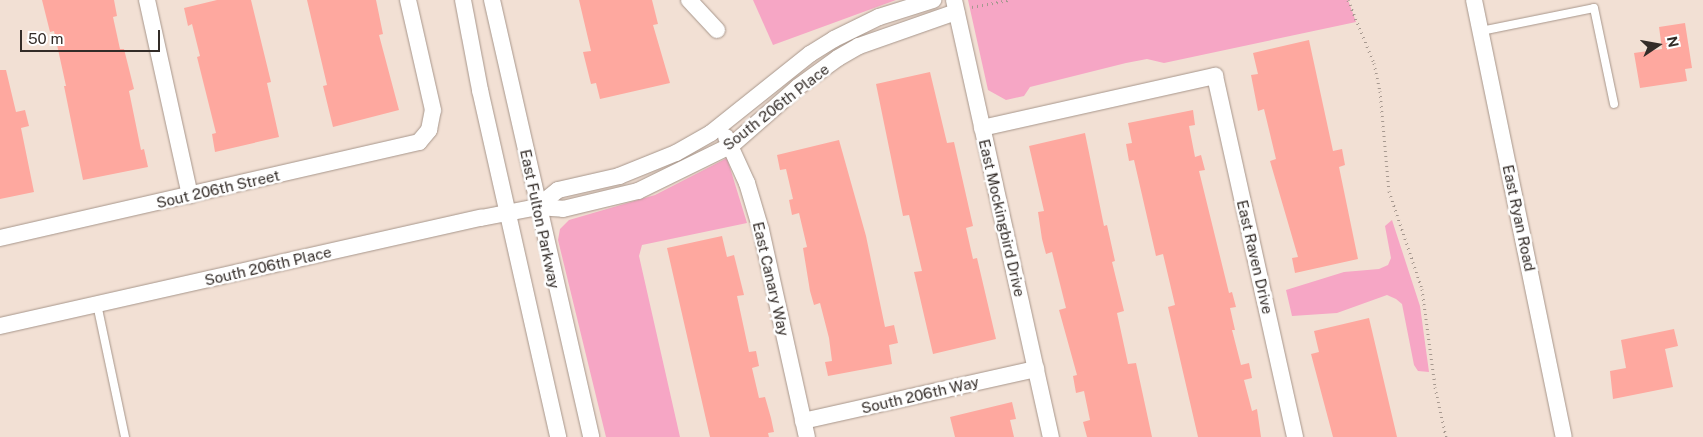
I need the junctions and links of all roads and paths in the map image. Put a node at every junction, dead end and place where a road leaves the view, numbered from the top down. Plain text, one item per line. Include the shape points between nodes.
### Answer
1 (146, 0) edge
2 (408, 0) edge
3 (463, 0) edge
4 (492, 0) edge
5 (689, 0) edge
6 (933, 0) edge
7 (1008, 0) edge
8 (1348, 0) edge
9 (1474, 0) edge
10 (955, 6) edge
11 (717, 30) dead end
12 (1481, 31) junction
13 (1614, 104) dead end
14 (719, 127) junction
15 (982, 128) junction
16 (732, 145) junction
17 (190, 195) junction
18 (537, 207) junction
19 (508, 214) junction
20 (0, 238) edge
21 (97, 304) junction
22 (0, 326) edge
23 (1036, 369) junction
24 (803, 421) junction
25 (125, 437) edge
26 (558, 437) edge
27 (591, 437) edge
28 (807, 437) edge
29 (1051, 437) edge
30 (1295, 437) edge
31 (1446, 437) edge
32 (1564, 437) edge

1 - 17 street
2 - 17 street, Sout 206th Street via 433,110 429,130 419,142
3 - 19 street, East Fulton Parkway
4 - 18 street, East Fulton Parkway
5 - 11 street
6 - 14 street, South 206th Place via 879,17 834,39 810,54
7 - 10 path
8 - 31 path via 1374,63 1380,91 1389,191 1422,289 1435,387
9 - 12 street, East Ryan Road
10 - 15 street, East Mockingbird Drive
10 - 16 street, South 206th Place via 838,58 798,87
12 - 13 lane via 1594,8
12 - 32 street, East Ryan Road
14 - 16 street, East Canary Way
14 - 18 street, South 206th Place via 676,153 619,176 558,190
15 - 23 street, East Mockingbird Drive
15 - 30 street, East Raven Drive via 1215,76
16 - 18 street, South 206th Place via 638,191 563,209
16 - 24 street, East Canary Way via 761,230
17 - 20 street, Sout 206th Street
18 - 19 street, South 206th Place
18 - 27 street, East Fulton Parkway
19 - 21 street, South 206th Place
19 - 26 street, East Fulton Parkway
21 - 22 street, South 206th Place
21 - 25 lane
23 - 24 street, South 206th Way
23 - 29 street, East Mockingbird Drive
24 - 28 street, East Canary Way

